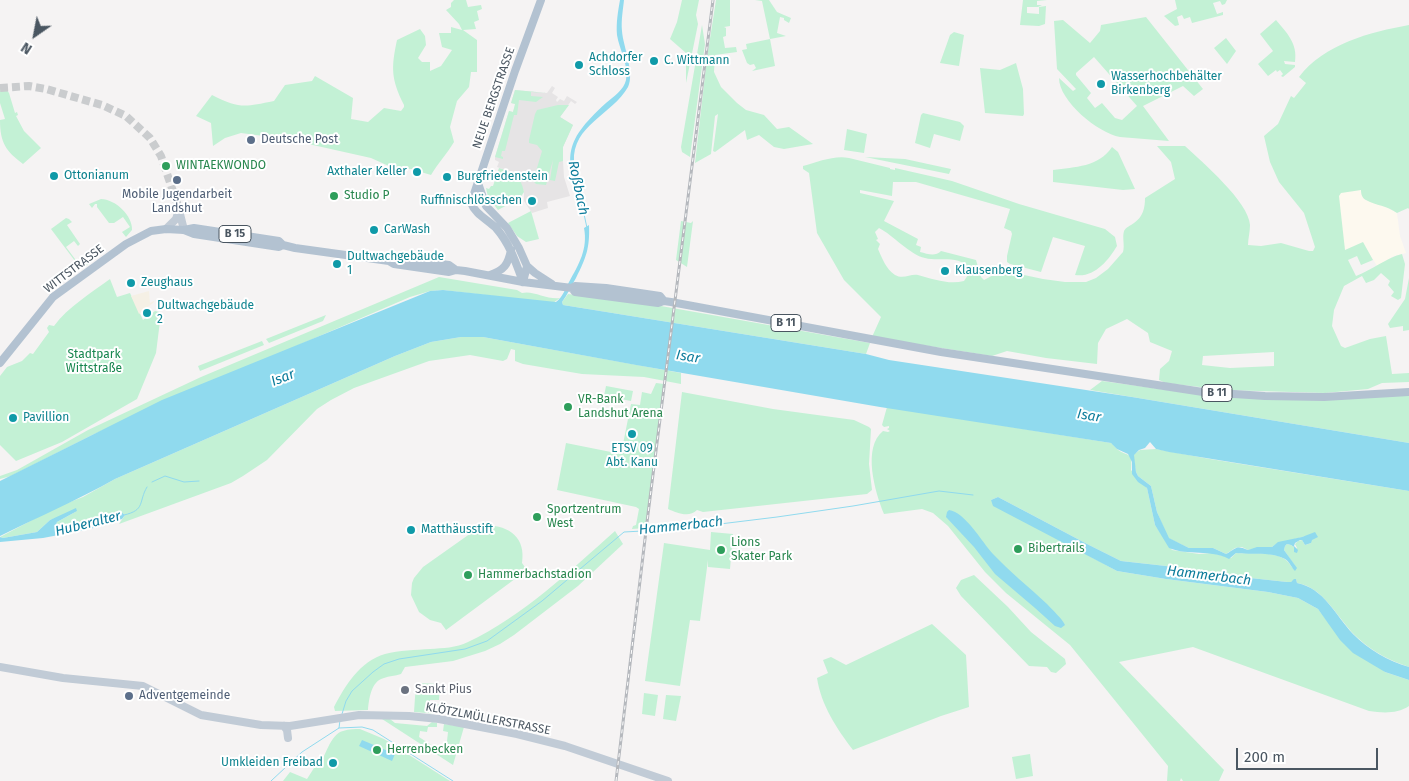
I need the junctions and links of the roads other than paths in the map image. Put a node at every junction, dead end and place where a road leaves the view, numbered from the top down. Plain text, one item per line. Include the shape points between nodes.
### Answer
1 (541, 0) edge
2 (478, 183) junction
3 (470, 203) junction
4 (497, 218) junction
5 (166, 229) junction
6 (184, 230) junction
7 (511, 250) junction
8 (527, 266) junction
9 (490, 275) junction
10 (523, 282) junction
11 (557, 286) junction
12 (0, 363) edge
13 (1409, 392) edge
14 (0, 667) edge
15 (284, 726) junction
16 (288, 738) dead end
17 (668, 781) edge

1 - 2 main road, NEUE BERGSTRASSE
2 - 3 main road, NEUE BERGSTRASSE
2 - 4 main road via 483,201
3 - 4 main road
3 - 7 main road via 496,228
4 - 8 main road via 512,235
5 - 6 main road, WITTSTRASSE / B 15
5 - 6 street via 176,219 179,208
5 - 12 main road, WITTSTRASSE / B 15 via 136,238 62,289
6 - 9 main road, WITTSTRASSE / B 15 via 278,248 284,245 389,261 394,258 449,265 456,270
7 - 9 main road via 507,265
7 - 10 main road
8 - 10 main road
8 - 11 main road
9 - 10 main road, WITTSTRASSE / B 11
10 - 11 main road, B 11
11 - 13 main road, B 11 via 572,288 576,292 658,303 664,301 914,348 1204,392 1324,397
14 - 15 street, KLÖTZLMÜLLERSTRASSE via 63,678 143,686 201,715
15 - 16 street
15 - 17 street, KLÖTZLMÜLLERSTRASSE via 359,715 439,719 565,746

